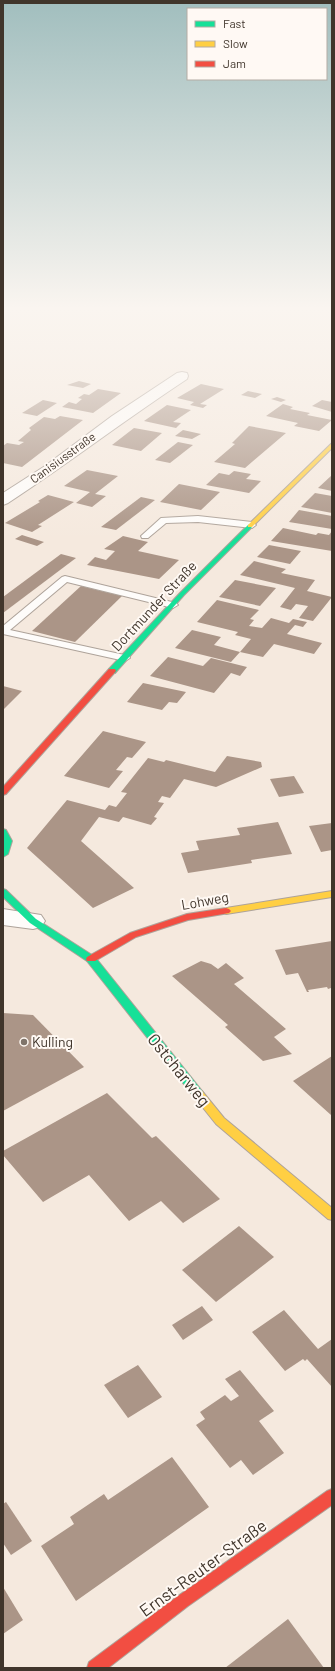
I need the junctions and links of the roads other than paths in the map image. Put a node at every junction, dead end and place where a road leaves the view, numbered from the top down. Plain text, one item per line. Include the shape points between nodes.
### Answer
1 (170, 384) edge
2 (332, 445) edge
3 (3, 500) edge
4 (252, 525) junction
5 (145, 536) dead end
6 (172, 605) junction
7 (3, 631) edge
8 (124, 658) junction
9 (3, 792) edge
10 (3, 832) edge
11 (3, 854) edge
12 (3, 892) edge
13 (332, 894) edge
14 (3, 918) edge
15 (33, 920) junction
16 (91, 959) junction
17 (332, 1215) edge
18 (332, 1496) edge
19 (95, 1668) edge

1 - 3 street, Canisiusstraße
2 - 4 main road, Dortmunder Straße
4 - 5 lane via 164,520
4 - 6 main road, Dortmunder Straße
6 - 7 lane via 65,579
6 - 8 main road, Dortmunder Straße
7 - 8 lane
8 - 9 main road, Dortmunder Straße
10 - 11 main road via 7,842
12 - 15 main road, Ostcharweg
13 - 16 main road, Lohweg via 187,917 133,935
14 - 15 street
15 - 16 main road, Ostcharweg
16 - 17 main road, Ostcharweg via 220,1121
18 - 19 main road, Ernst-Reuter-Straße via 183,1601

